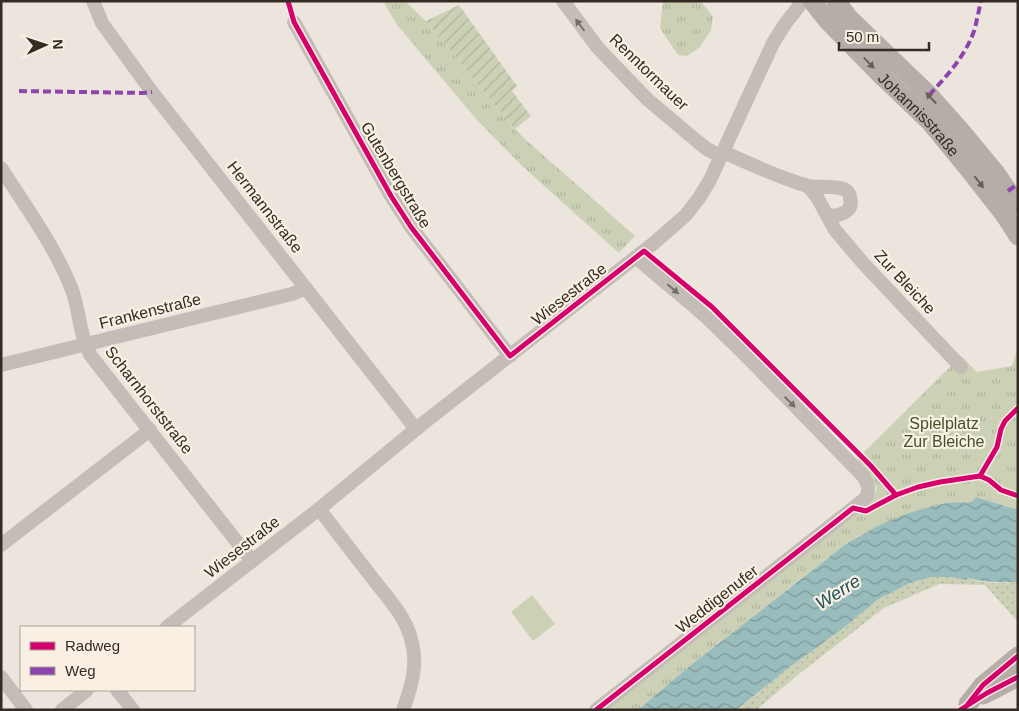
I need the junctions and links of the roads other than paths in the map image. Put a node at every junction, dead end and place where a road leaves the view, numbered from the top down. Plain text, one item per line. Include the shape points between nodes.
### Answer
1 (93, 1) edge
2 (563, 1) edge
3 (803, 1) edge
4 (812, 1) edge
5 (836, 1) edge
6 (294, 22) dead end
7 (722, 154) junction
8 (1, 168) edge
9 (808, 186) junction
10 (1018, 205) edge
11 (828, 216) junction
12 (1018, 236) edge
13 (636, 257) junction
14 (306, 288) junction
15 (85, 345) junction
16 (510, 356) junction
17 (1, 365) edge
18 (961, 367) dead end
19 (416, 429) junction
20 (150, 430) junction
21 (319, 509) junction
22 (1, 545) edge
23 (252, 561) junction
24 (168, 626) edge
25 (1018, 656) edge
26 (1, 677) edge
27 (1018, 677) edge
28 (86, 691) edge
29 (118, 691) edge
30 (964, 707) edge
31 (26, 710) edge
32 (62, 710) edge
33 (133, 710) edge
34 (403, 710) edge
35 (596, 710) edge

1 - 14 street, Hermannstraße via 102,23 152,92
7 -> 2 street, Renntormauer via 698,142 648,98 598,48
3 - 7 street, Wiesestraße via 773,43
4 -> 12 main road, Johannisstraße via 930,122
10 -> 5 main road, Johannisstraße via 995,172 935,102 849,18
6 - 16 street, Gutenbergstraße via 411,227
7 - 9 street
7 - 13 street, Wiesestraße via 710,180 686,215
8 - 15 street, Scharnhorststraße via 64,272 73,292
9 - 11 street, Zur Bleiche
9 - 11 street via 842,189 850,195 852,203 846,212
11 - 18 street, Zur Bleiche via 835,230 863,263
13 - 16 street, Wiesestraße
13 -> 35 street, Weddigenufer via 704,315 863,476 869,491 866,498
14 - 15 street, Frankenstraße
14 - 19 street, Hermannstraße
15 - 17 street, Frankenstraße
15 - 20 street, Scharnhorststraße
16 - 19 street, Wiesestraße
19 - 21 street, Wiesestraße
20 - 22 street
20 - 23 street, Scharnhorststraße
21 - 23 street, Wiesestraße
21 - 34 street via 390,600 408,629 413,644 414,676
23 - 24 street, Wiesestraße
25 - 30 main road via 983,685
26 - 31 street
27 - 30 main road
28 - 32 street
29 - 33 street

